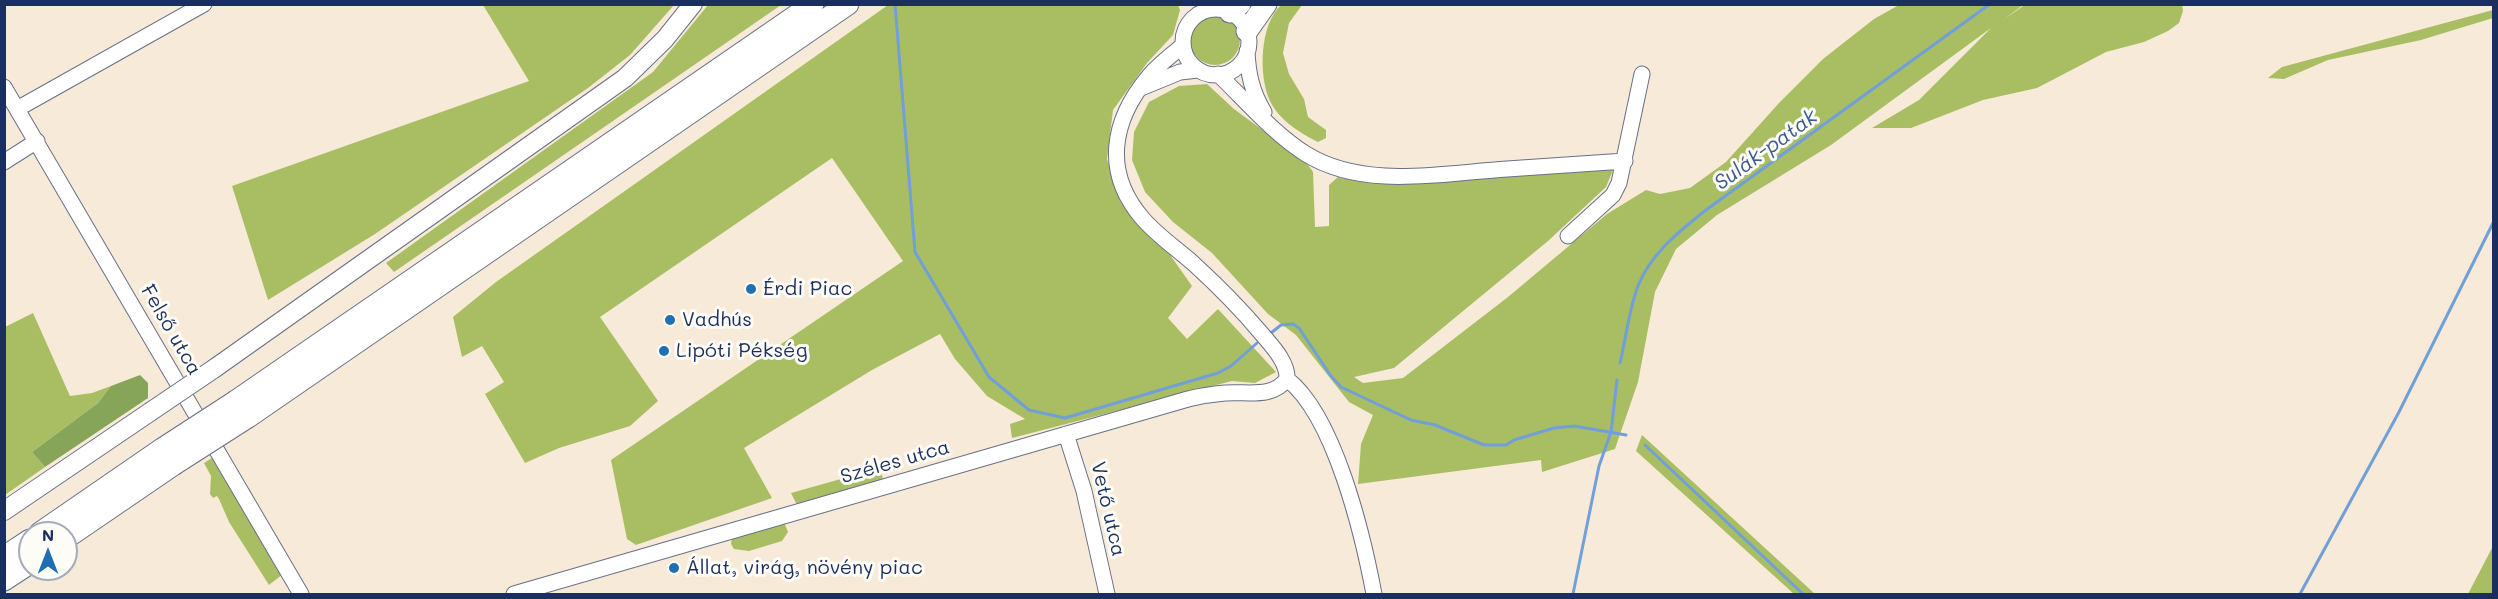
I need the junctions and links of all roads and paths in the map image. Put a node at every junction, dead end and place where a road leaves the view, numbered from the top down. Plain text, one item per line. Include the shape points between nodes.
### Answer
1 (204, 4) edge
2 (693, 4) edge
3 (813, 4) edge
4 (848, 4) edge
5 (1188, 4) edge
6 (1266, 4) edge
7 (1226, 8) edge
8 (1187, 25) junction
9 (1247, 41) junction
10 (1183, 45) junction
11 (1198, 70) junction
12 (1218, 74) junction
13 (1642, 74) dead end
14 (4, 87) edge
15 (1141, 88) junction
16 (17, 109) junction
17 (1272, 125) junction
18 (37, 141) junction
19 (1625, 161) junction
20 (4, 162) edge
21 (1568, 236) dead end
22 (1287, 379) junction
23 (242, 409) junction
24 (1066, 434) junction
25 (168, 457) junction
26 (4, 511) edge
27 (60, 521) edge
28 (78, 528) edge
29 (18, 548) edge
30 (4, 557) edge
31 (18, 571) edge
32 (4, 580) edge
33 (301, 594) edge
34 (514, 594) edge
35 (1107, 594) edge
36 (1374, 594) edge

1 - 16 street
2 - 26 main road, bridge via 665,39 625,78 215,368
3 - 23 highway
4 - 23 highway
5 - 8 street
6 - 9 highway
7 - 8 street via 1202,12
7 - 9 street via 1237,17
8 - 10 street
9 - 12 street via 1236,67
9 - 17 street via 1250,82
10 - 11 street
10 - 15 street
11 - 12 street
11 - 15 street via 1180,72
12 - 17 street
13 - 19 street
14 - 16 street, Felső utca
15 - 22 street via 1130,102 1118,133 1116,160 1132,206 1251,321 1284,364
16 - 18 street, Felső utca
17 - 19 street via 1290,142 1326,164 1380,175
18 - 20 street
18 - 33 street, Felső utca
19 - 21 street via 1613,195
22 - 24 street, Széles utca via 1272,391 1227,392 1188,399
22 - 36 street via 1299,388 1310,405 1344,480
23 - 25 highway, bridge
24 - 34 street, Széles utca
24 - 35 street, Vető utca via 1084,490
25 - 27 highway
25 - 28 highway
29 - 30 highway
31 - 32 highway

